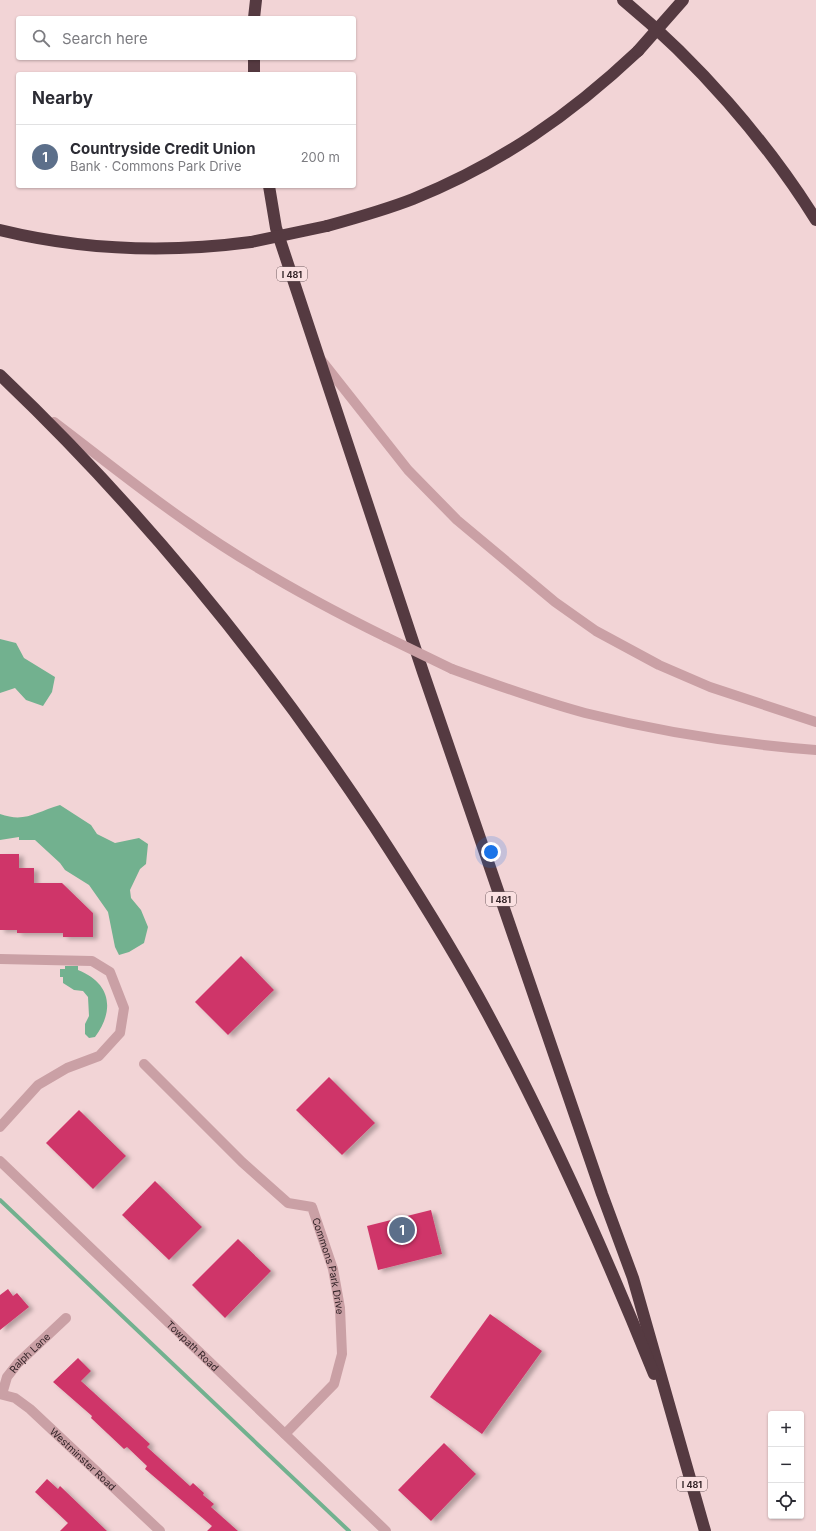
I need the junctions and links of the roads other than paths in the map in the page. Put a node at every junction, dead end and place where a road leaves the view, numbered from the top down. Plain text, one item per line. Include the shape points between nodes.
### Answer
1 (256, 0) edge
2 (623, 0) edge
3 (683, 0) edge
4 (254, 16) edge
5 (254, 60) edge
6 (254, 72) edge
7 (269, 188) edge
8 (806, 203) junction
9 (816, 214) edge
10 (816, 220) edge
11 (0, 230) edge
12 (322, 361) junction
13 (0, 374) edge
14 (33, 407) junction
15 (816, 722) edge
16 (816, 750) edge
17 (0, 959) edge
18 (144, 1064) dead end
19 (0, 1127) edge
20 (0, 1161) edge
21 (66, 1318) dead end
22 (1, 1394) edge
23 (285, 1434) junction
24 (680, 1436) junction
25 (160, 1531) edge
26 (386, 1531) edge
27 (706, 1531) edge

1 - 4 highway
2 - 8 highway via 711,83
3 - 11 highway, bridge via 638,51 563,116 486,165 413,199 326,226 251,242 175,248 94,246 55,242
5 - 6 highway
7 - 12 highway, I 481 via 276,228
8 - 9 street
8 - 10 highway
12 - 15 street via 419,481 457,520 512,568 596,631 658,665 710,687
12 - 24 highway, I 481 via 426,679 633,1278
13 - 14 highway
14 - 16 street, bridge via 190,524 236,554 335,612 452,669 583,712 645,727 773,747
14 - 24 highway via 132,511 194,583 289,704 407,876 478,995 562,1159
17 - 19 street via 92,961 110,972 124,1008 120,1033 99,1056 67,1068 38,1085
18 - 23 street, Commons Park Drive via 242,1162 288,1203 312,1207 333,1270 340,1308 342,1354 334,1384
20 - 23 street, Towpath Road
21 - 22 street, Ralph Lane via 18,1363 7,1377
22 - 25 street, Westminster Road via 15,1398 30,1409
23 - 26 street, Towpath Road
24 - 27 highway, I 481

